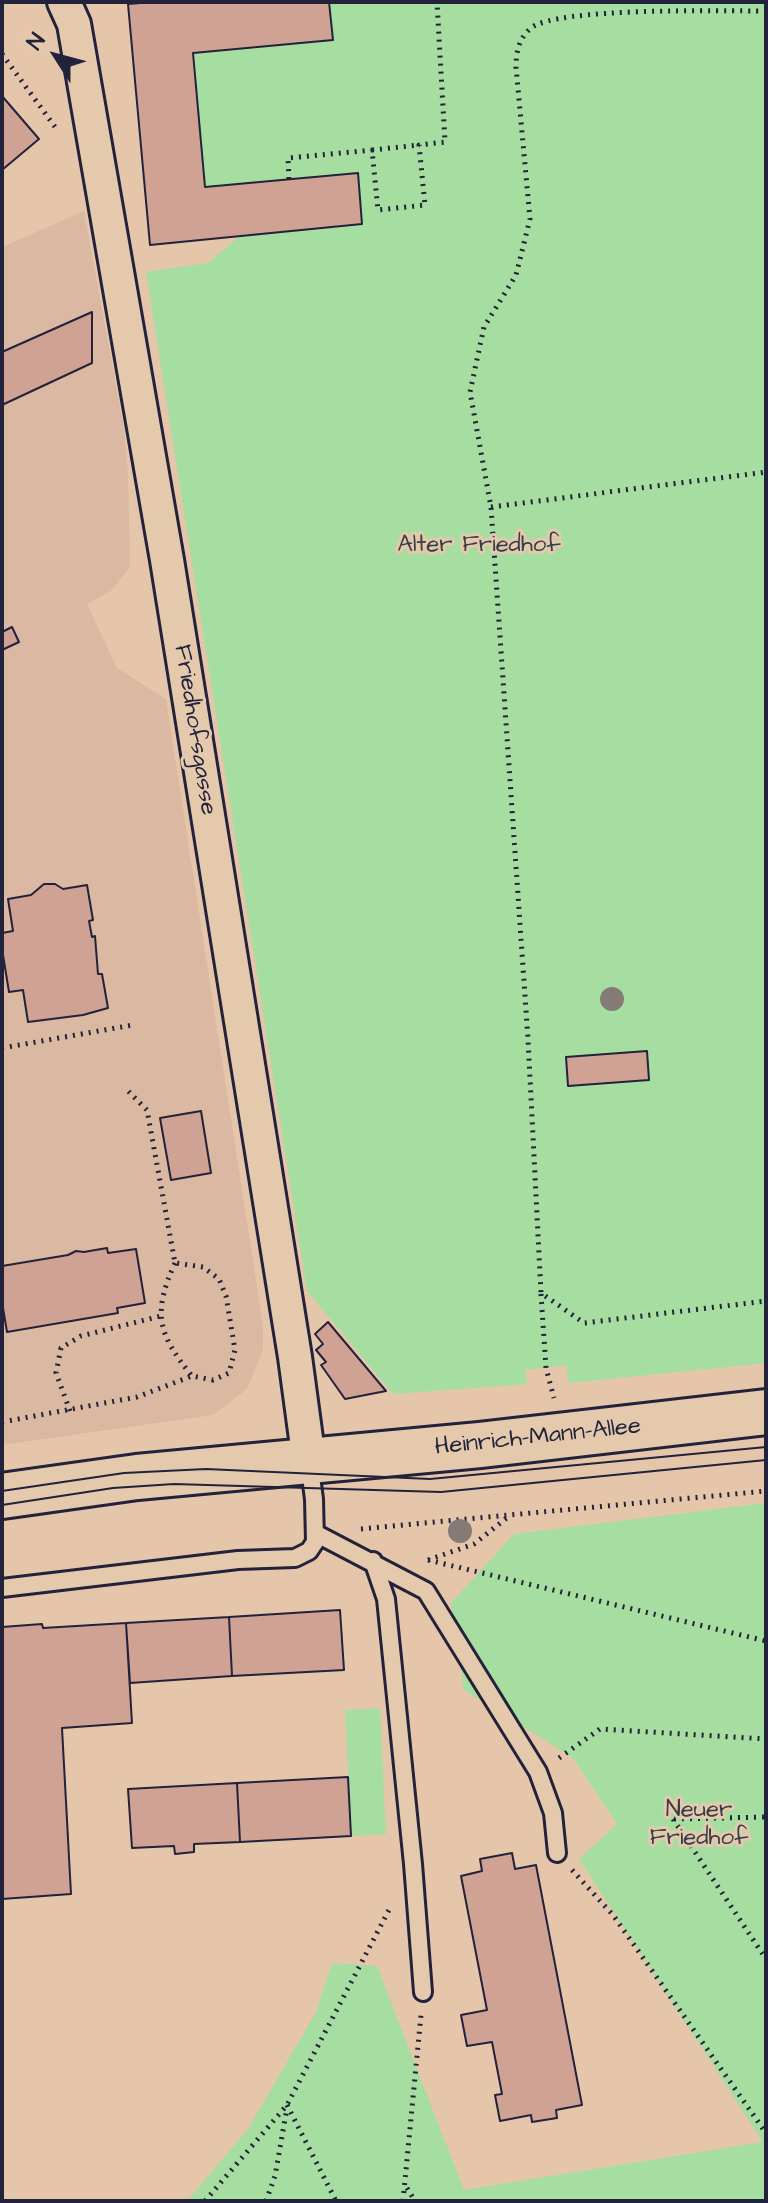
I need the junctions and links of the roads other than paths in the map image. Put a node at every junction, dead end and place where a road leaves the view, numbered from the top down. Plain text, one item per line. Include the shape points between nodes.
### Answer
1 (64, 2) edge
2 (766, 1412) edge
3 (309, 1461) junction
4 (2, 1496) edge
5 (315, 1533) junction
6 (373, 1561) junction
7 (2, 1588) edge
8 (557, 1853) road end
9 (423, 1992) road end

1 - 3 street, Friedhofsgasse via 74,24 165,544
2 - 3 main road, Heinrich-Mann-Allee
3 - 4 main road, Heinrich-Mann-Allee
3 - 5 lane
5 - 6 lane
5 - 7 lane via 309,1551 295,1558
6 - 8 lane via 426,1591 538,1772 553,1813
6 - 9 lane via 386,1599

